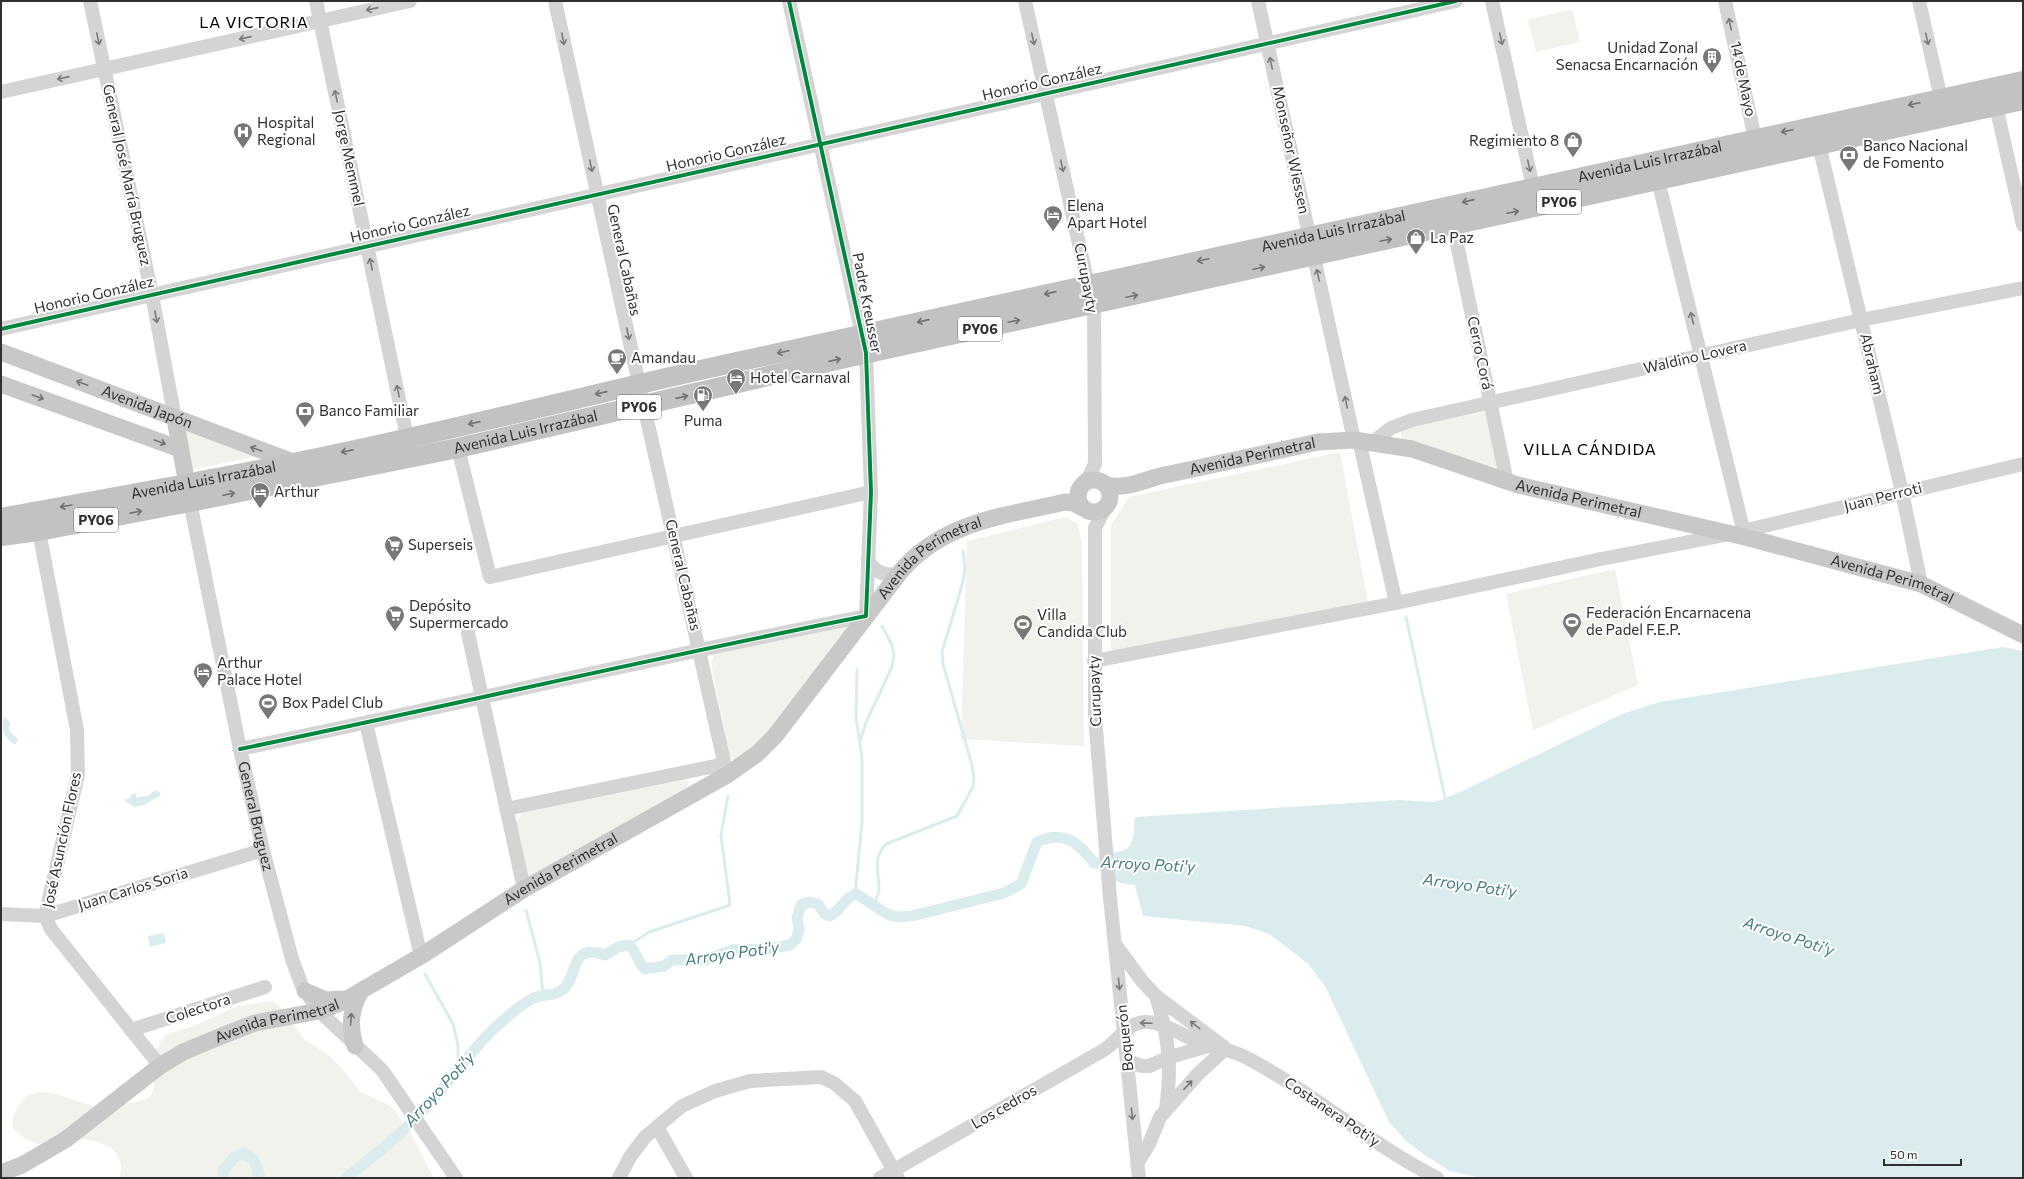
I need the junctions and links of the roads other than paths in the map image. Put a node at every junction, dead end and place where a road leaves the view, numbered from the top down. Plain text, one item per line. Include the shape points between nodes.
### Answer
1 (90, 1) edge
2 (316, 1) edge
3 (410, 1) edge
4 (555, 1) edge
5 (789, 1) edge
6 (1025, 1) edge
7 (1258, 1) edge
8 (1456, 1) edge
9 (1492, 1) edge
10 (1725, 1) edge
11 (1919, 1) edge
12 (320, 21) junction
13 (1267, 44) junction
14 (104, 69) junction
15 (2023, 81) edge
16 (1, 92) edge
17 (1046, 93) junction
18 (2023, 100) edge
19 (1996, 106) junction
20 (1943, 108) junction
21 (1755, 138) junction
22 (821, 144) junction
23 (1819, 145) junction
24 (1760, 158) junction
25 (1658, 180) junction
26 (1533, 186) junction
27 (597, 194) junction
28 (1538, 207) junction
29 (1453, 225) junction
30 (2023, 225) edge
31 (367, 246) junction
32 (1312, 247) junction
33 (1088, 284) junction
34 (2023, 288) edge
35 (152, 295) junction
36 (1094, 304) junction
37 (1861, 320) junction
38 (1, 329) edge
39 (865, 344) junction
40 (1, 352) edge
41 (1701, 356) junction
42 (1, 384) edge
43 (639, 384) junction
44 (1491, 403) junction
45 (644, 406) junction
46 (175, 419) junction
47 (1362, 441) junction
48 (409, 448) junction
49 (458, 448) junction
50 (180, 449) junction
51 (293, 462) junction
52 (1095, 464) junction
53 (2023, 464) edge
54 (1507, 482) junction
55 (1082, 485) junction
56 (872, 492) junction
57 (1902, 492) junction
58 (189, 493) junction
59 (1107, 494) junction
60 (1065, 502) junction
61 (1085, 509) junction
62 (1, 518) edge
63 (1095, 528) junction
64 (39, 531) junction
65 (1739, 534) junction
66 (673, 535) junction
67 (1, 536) edge
68 (868, 560) junction
69 (900, 573) junction
70 (1921, 584) junction
71 (1396, 603) junction
72 (866, 616) junction
73 (468, 633) dead end
74 (2023, 635) edge
75 (699, 649) junction
76 (1094, 660) junction
77 (482, 698) junction
78 (366, 723) junction
79 (240, 749) junction
80 (726, 769) junction
81 (506, 809) junction
82 (263, 850) junction
83 (524, 889) junction
84 (1110, 898) joint
85 (1, 914) edge
86 (45, 916) junction
87 (1116, 946) junction
88 (421, 956) junction
89 (265, 987) dead end
90 (304, 988) junction
91 (355, 995) junction
92 (1156, 996) junction
93 (319, 1010) junction
94 (283, 1017) junction
95 (1165, 1027) junction
96 (131, 1030) junction
97 (1123, 1032) junction
98 (355, 1046) junction
99 (1208, 1046) junction
100 (1226, 1048) junction
101 (1170, 1057) junction
102 (1127, 1061) junction
103 (160, 1066) junction
104 (1166, 1109) junction
105 (657, 1127) junction
106 (1138, 1171) edge
107 (1, 1173) edge
108 (895, 1174) edge
109 (456, 1178) edge
110 (619, 1178) edge
111 (686, 1178) edge
112 (880, 1178) edge
113 (1437, 1178) edge

1 -> 14 street, General José María Bruguez
2 - 12 street, Jorge Memmel
3 -> 12 street
4 -> 27 street, General Cabañas
5 - 22 street, Padre Kreusser
6 -> 17 street, Curupayty
7 - 13 street, Monseñor Wiessen
8 - 13 street, Honorio González
9 -> 26 street
21 -> 10 street, 14 de Mayo
11 -> 20 street
12 -> 14 street
31 -> 12 street, Jorge Memmel
13 - 17 street, Honorio González
32 -> 13 street, Monseñor Wiessen
14 -> 16 street
14 - 35 street, General José María Bruguez
15 - 20 highway, Avenida Luis Irrazábal / PY06
17 - 22 street, Honorio González
17 -> 33 street, Curupayty
18 - 19 highway, PY06
19 - 20 highway, PY06
19 - 30 street
20 -> 21 highway, Avenida Luis Irrazábal / PY06
20 - 23 highway, PY06
21 - 24 street, 14 de Mayo
21 - 26 highway, Avenida Luis Irrazábal / PY06
22 - 27 street, Honorio González
22 - 39 street, Padre Kreusser
23 - 24 highway, PY06
23 - 37 street, Abraham
24 - 25 highway, PY06
25 - 28 highway, PY06
41 -> 25 street
26 - 28 street
26 -> 32 highway, Avenida Luis Irrazábal / PY06
27 - 31 street, Honorio González
27 -> 43 street, General Cabañas
29 -> 28 highway, PY06
32 -> 29 highway, PY06
29 - 44 street, Cerro Corá
31 - 35 street, Honorio González
48 -> 31 street, Jorge Memmel
32 -> 33 highway, Avenida Luis Irrazábal / PY06
36 -> 32 highway, PY06
47 -> 32 street, Monseñor Wiessen
33 - 36 street, Curupayty
33 -> 39 highway, PY06
34 - 37 street, Waldino Lovera
35 - 38 street, Honorio González
35 -> 46 street, General José María Bruguez
39 -> 36 highway, Avenida Luis Irrazábal / PY06
36 - 52 street, Curupayty
37 - 41 street, Waldino Lovera
37 - 57 street, Abraham
39 -> 43 highway, PY06
45 -> 39 highway, Avenida Luis Irrazábal / PY06
39 - 56 street, Padre Kreusser
46 -> 40 main road, Avenida Japón
41 - 44 street, Waldino Lovera
41 - 65 street
42 -> 50 main road, Avenida Japón
43 - 45 street, General Cabañas
43 -> 48 highway, Avenida Luis Irrazábal / PY06
44 - 47 street, Waldino Lovera via 1412,420
44 - 54 street, Cerro Corá
45 - 49 highway, Avenida Luis Irrazábal / PY06
45 - 66 street, General Cabañas
46 - 50 main road, General Bruguez
51 -> 46 main road, Avenida Japón
47 - 54 main road, Avenida Perimetral via 1428,454
47 - 59 main road, Avenida Perimetral via 1318,442 1155,477 1115,487
47 - 71 street, Monseñor Wiessen
48 - 49 highway, Avenida Luis Irrazábal / PY06
48 -> 51 highway, Avenida Luis Irrazábal / PY06
58 -> 48 highway, Avenida Luis Irrazábal / PY06
49 - 66 street via 490,577
50 - 58 main road, General Bruguez
51 - 58 highway, Avenida Luis Irrazábal / PY06
52 - 55 street
52 - 59 street, Curupayty
53 - 57 street, Juan Perroti
54 - 65 main road, Avenida Perimetral
55 - 59 main road, Avenida Perimetral via 1094,479
55 - 60 main road, Avenida Perimetral
55 - 61 main road via 1078,498
56 - 66 street
56 - 68 street, Padre Kreusser
57 - 65 street, Juan Perroti
57 - 70 street, Abraham
58 -> 62 highway, Avenida Luis Irrazábal / PY06
64 -> 58 highway, Avenida Luis Irrazábal / PY06
58 - 79 street, General Bruguez
59 - 61 main road, Avenida Perimetral via 1096,512
59 - 63 street, Curupayty
60 - 61 main road, Avenida Perimetral via 1074,503
60 - 69 main road, Avenida Perimetral via 956,529 916,555
61 - 63 street, Curupayty
63 - 76 street, Curupayty
64 - 67 highway, Avenida Luis Irrazábal / PY06
64 - 86 street, José Asunción Flores via 77,730 78,775
65 - 70 main road, Avenida Perimetral
65 - 71 street, Juan Perroti via 1596,560
66 - 75 street, General Cabañas
68 - 69 street via 879,573
68 - 72 street, Padre Kreusser
69 - 72 main road, Avenida Perimetral
70 - 74 main road, Avenida Perimetral
71 - 76 street, Juan Perroti
72 - 75 street
72 - 80 main road, Avenida Perimetral via 775,736 757,754
73 - 77 street
75 - 77 street
75 - 80 street, General Cabañas
76 - 84 street, Curupayty via 1096,725
77 - 78 street
77 - 81 street
78 - 79 street
78 - 88 street
79 - 82 street, General Bruguez
80 - 81 street
80 - 83 main road, Avenida Perimetral
81 - 83 street
82 - 86 street, Juan Carlos Soria
82 - 90 street, General Bruguez via 292,959
83 - 88 main road, Avenida Perimetral
84 - 87 street, Boquerón
85 - 86 street, Juan Carlos Soria
86 - 96 street, José Asunción Flores via 51,929
87 - 92 street
87 -> 97 street, Boquerón
88 - 91 main road, Avenida Perimetral
89 - 96 street, Colectora
90 - 91 main road via 326,1000
90 - 93 street, General Bruguez
90 - 94 main road via 292,1008
91 - 93 main road, Avenida Perimetral via 334,1006
98 -> 91 main road via 351,1021
92 - 95 street
100 -> 92 street
93 - 94 main road, Avenida Perimetral
93 - 98 street, General Bruguez
94 - 103 main road, Avenida Perimetral via 224,1034 183,1052
95 -> 97 street via 1150,1022 1139,1023
95 - 99 street
95 - 101 street
96 - 103 street, José Asunción Flores
97 - 102 street, Boquerón
97 - 108 street, Los cedros via 1104,1050
98 - 109 street, General Bruguez via 377,1064 398,1091
99 - 100 street
99 - 101 street
104 -> 100 street
100 - 113 street, Costanera Poti'y via 1285,1079 1400,1159
101 - 102 street via 1149,1066
101 - 104 street
102 -> 106 street, Boquerón
103 - 107 main road, Avenida Perimetral via 65,1140 22,1165
104 - 106 street via 1160,1117
105 - 108 street via 682,1106 715,1091 750,1081 821,1077 834,1083 855,1101
105 - 110 street via 645,1137 630,1157
105 - 111 street
108 - 112 street, Los cedros

